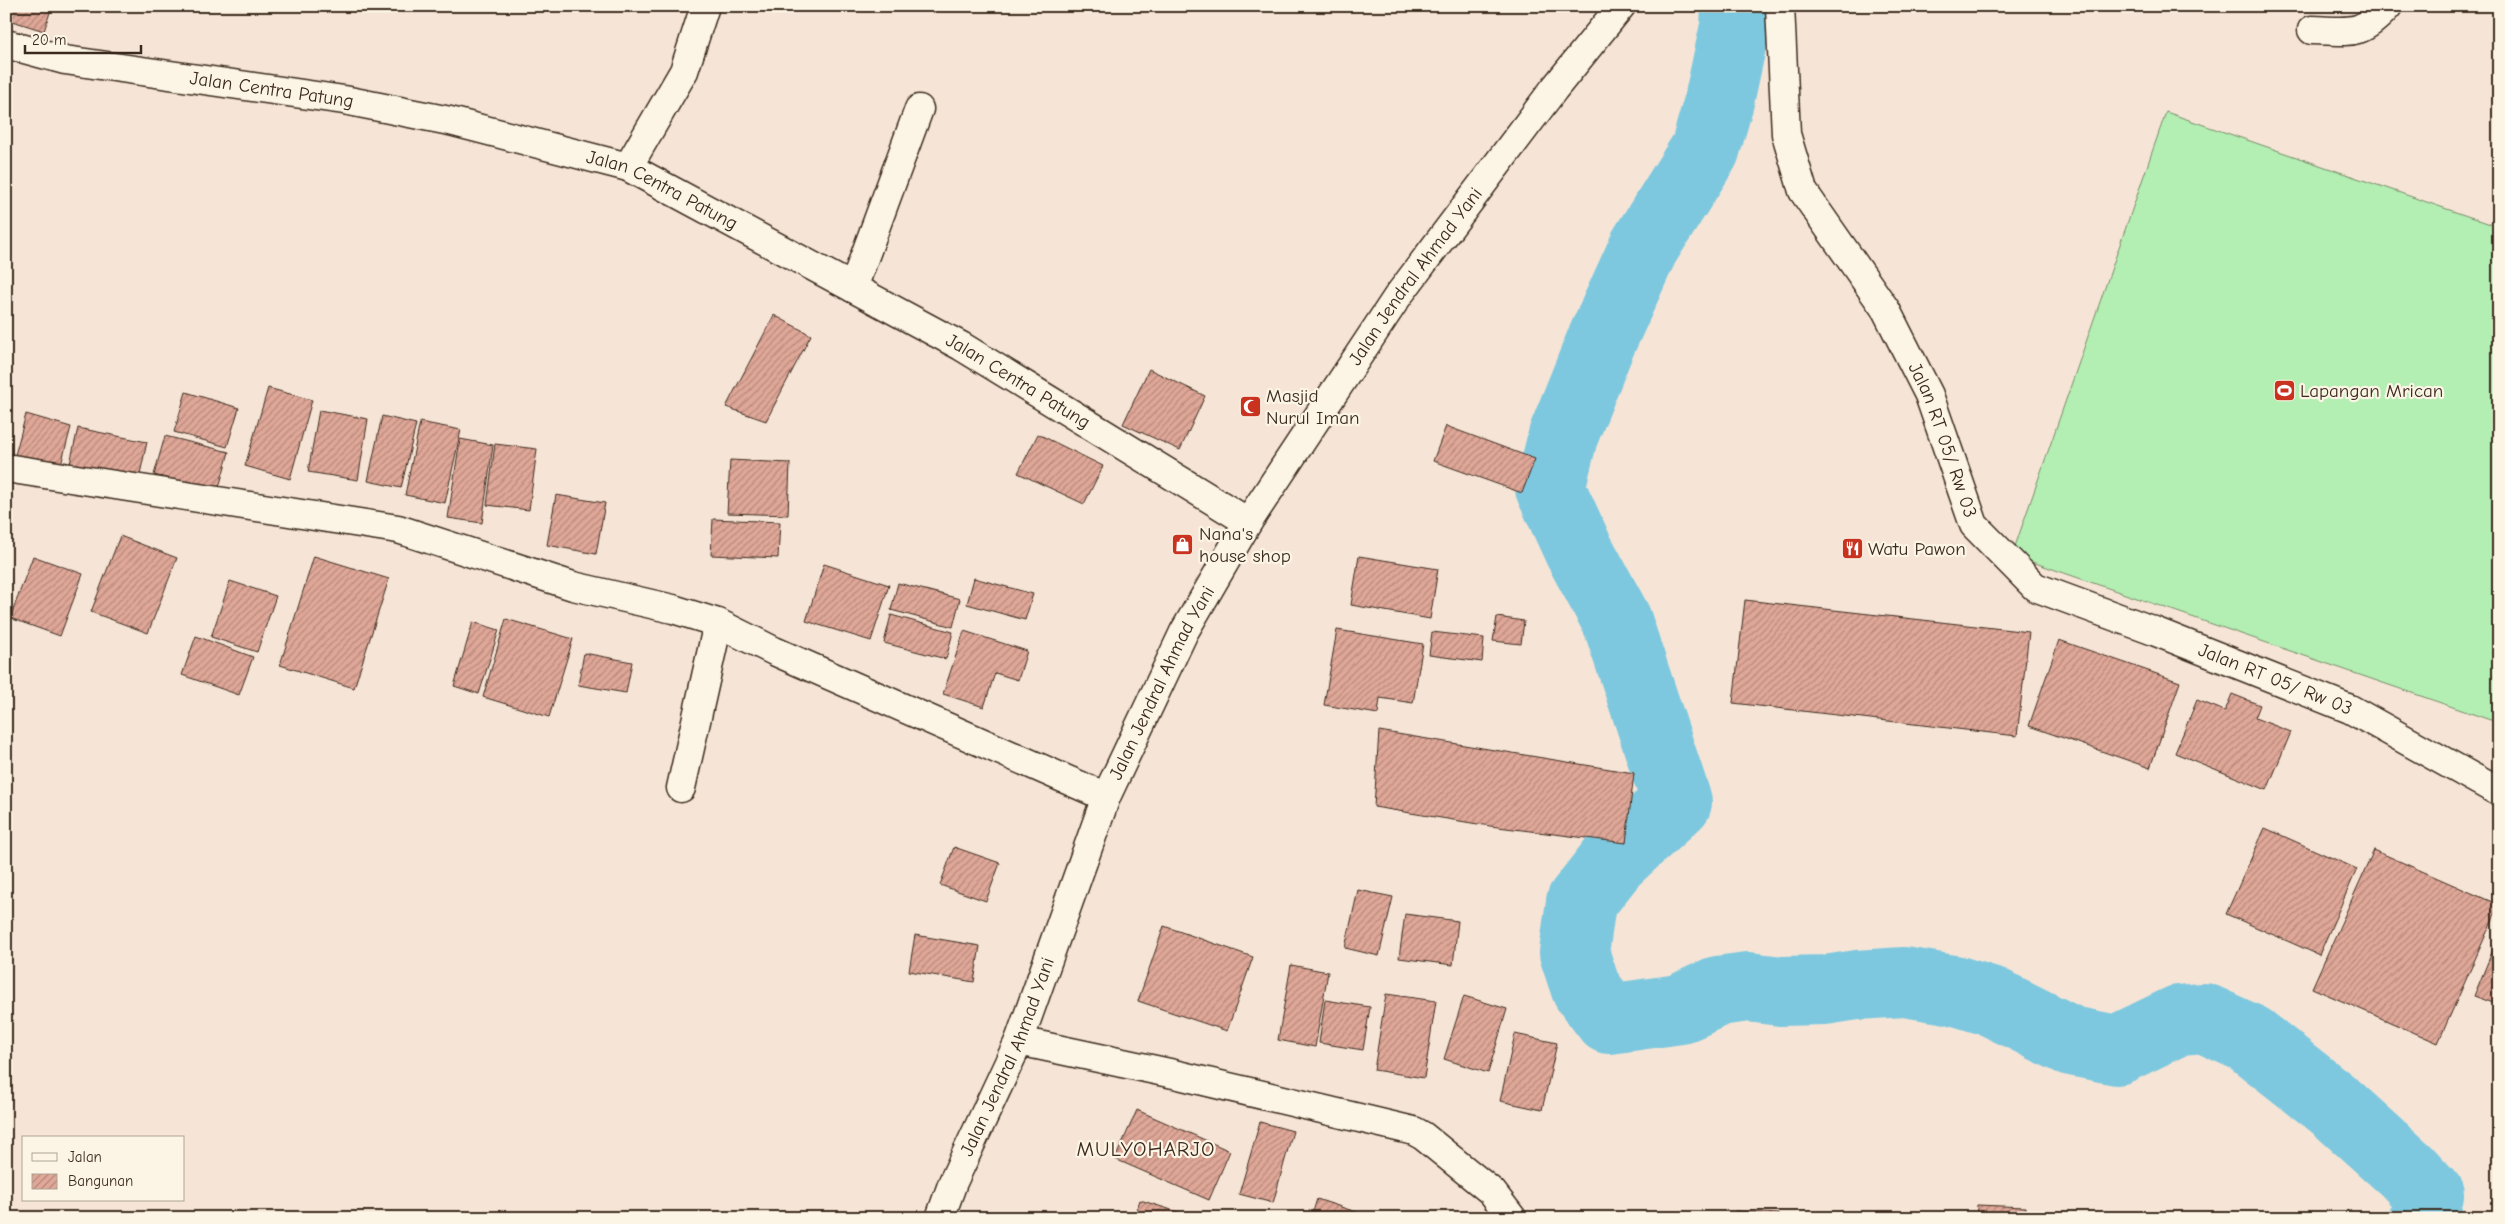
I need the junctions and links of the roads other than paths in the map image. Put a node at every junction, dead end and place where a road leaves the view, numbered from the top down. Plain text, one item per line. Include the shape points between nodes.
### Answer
1 (705, 6) edge
2 (1621, 6) edge
3 (1780, 6) edge
4 (2388, 6) edge
5 (2312, 30) dead end
6 (6, 44) edge
7 (919, 109) dead end
8 (628, 167) junction
9 (853, 288) junction
10 (6, 468) edge
11 (1248, 522) junction
12 (718, 622) junction
13 (681, 788) dead end
14 (2499, 792) edge
15 (1106, 797) junction
16 (1019, 1041) junction
17 (940, 1218) edge
18 (1512, 1218) edge

1 - 8 main road via 684,71
2 - 11 main road, Jalan Jendral Ahmad Yani via 1554,89 1398,296
3 - 14 main road, Jalan RT 05/ Rw 03 via 1786,134 1803,191 1886,310 1929,395 1974,526 2035,586 2350,709
4 - 5 main road via 2370,24 2356,31
6 - 8 main road, Jalan Centra Patung via 65,60 344,100 450,121
7 - 9 main road
8 - 9 main road, Jalan Centra Patung
9 - 11 main road, Jalan Centra Patung via 960,346
10 - 12 main road via 398,529 573,586
11 - 15 main road, Jalan Jendral Ahmad Yani via 1184,632
12 - 13 main road
12 - 15 main road via 774,651
15 - 16 main road, Jalan Jendral Ahmad Yani
16 - 17 main road, Jalan Jendral Ahmad Yani
16 - 18 main road via 1414,1131 1492,1192

